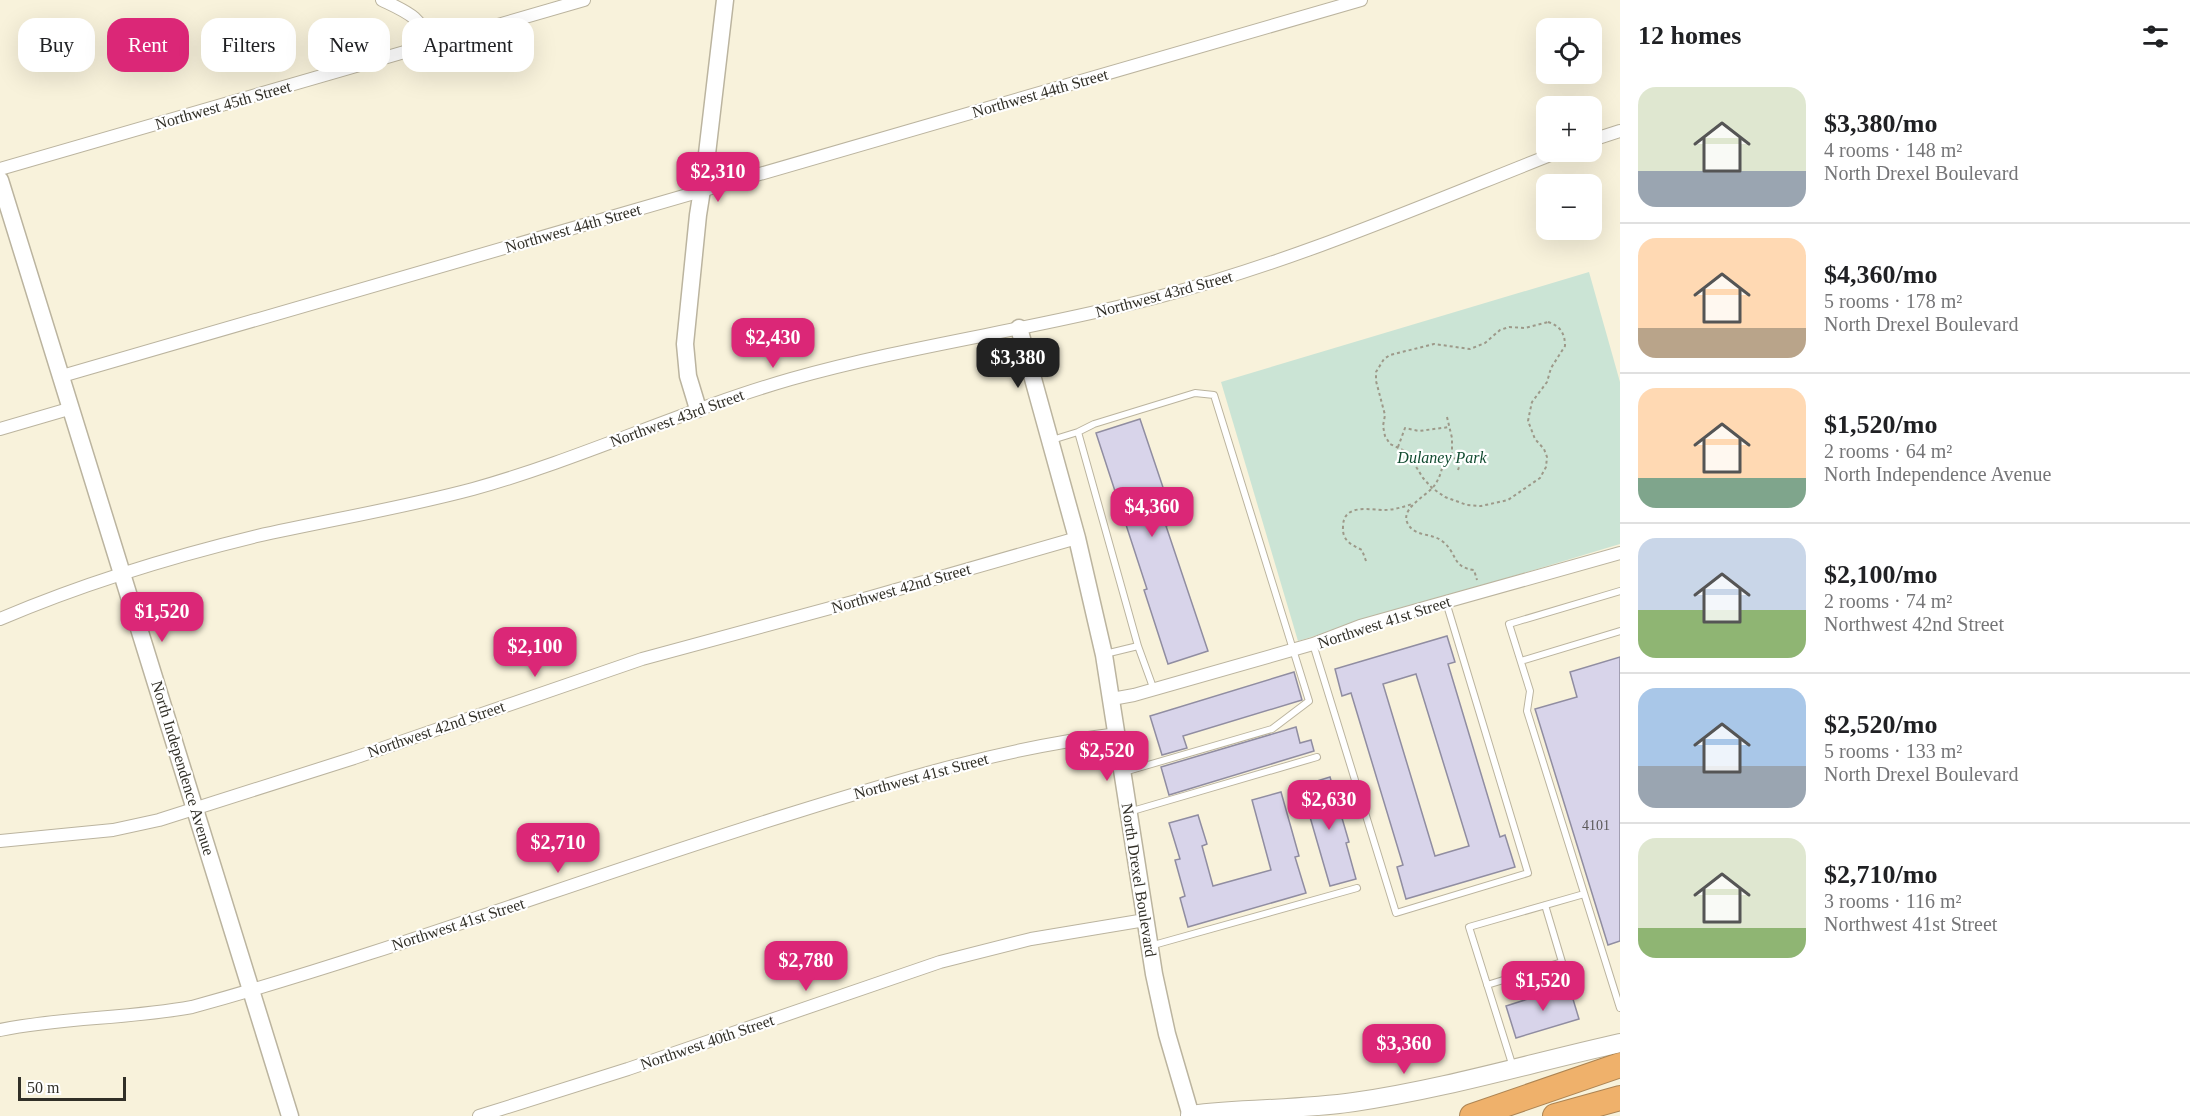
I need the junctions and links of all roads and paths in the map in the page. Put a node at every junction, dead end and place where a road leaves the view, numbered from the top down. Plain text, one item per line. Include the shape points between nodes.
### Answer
1 (382, 0) edge
2 (584, 0) edge
3 (724, 0) edge
4 (1361, 0) edge
5 (415, 18) edge
6 (522, 18) edge
7 (402, 53) edge
8 (1620, 131) edge
9 (1602, 137) edge
10 (1536, 161) edge
11 (0, 169) edge
12 (0, 180) edge
13 (702, 190) junction
14 (1019, 328) junction
15 (62, 376) junction
16 (72, 408) junction
17 (699, 409) junction
18 (1447, 417) dead end
19 (1449, 427) junction
20 (0, 429) edge
21 (1078, 432) junction
22 (1050, 440) junction
23 (1398, 447) junction
24 (1452, 455) junction
25 (1458, 470) dead end
26 (1432, 488) junction
27 (1413, 503) junction
28 (1077, 538) junction
29 (1620, 553) edge
30 (1366, 561) dead end
31 (123, 574) junction
32 (1620, 591) edge
33 (1481, 592) junction
34 (1446, 602) junction
35 (0, 619) edge
36 (1620, 631) edge
37 (1313, 644) junction
38 (1138, 645) junction
39 (1293, 650) junction
40 (1104, 655) junction
41 (1521, 661) junction
42 (1154, 690) junction
43 (1112, 699) junction
44 (1118, 734) junction
45 (1317, 757) dead end
46 (1123, 772) junction
47 (196, 808) junction
48 (1128, 812) junction
49 (0, 841) edge
50 (1357, 888) dead end
51 (1584, 894) junction
52 (1545, 905) junction
53 (1145, 920) junction
54 (1149, 947) junction
55 (1487, 985) junction
56 (252, 989) junction
57 (1620, 1007) edge
58 (0, 1030) edge
59 (1620, 1043) edge
60 (1620, 1065) edge
61 (1513, 1068) junction
62 (1620, 1098) edge
63 (290, 1116) edge
64 (479, 1116) edge
65 (1188, 1116) edge
66 (1472, 1116) edge
67 (1555, 1116) edge

1 - 5 street
2 - 6 street, Northwest 45th Street
3 - 13 street
4 - 13 street, Northwest 44th Street
7 - 11 street, Northwest 45th Street
8 - 9 street
10 - 14 street, Northwest 43rd Street via 1358,233 1260,267 1136,303
12 - 15 street, North Independence Avenue
13 - 15 street, Northwest 44th Street
13 - 17 street via 685,344 688,376
14 - 17 street, Northwest 43rd Street via 848,364
14 - 22 street, North Drexel Boulevard
15 - 16 street, North Independence Avenue
16 - 20 street
16 - 31 street, North Independence Avenue
17 - 31 street, Northwest 43rd Street via 474,489 225,544
18 - 19 path
19 - 23 path via 1419,431 1405,428
19 - 24 path
21 - 22 lane
21 - 38 lane
21 - 39 lane via 1195,393 1215,395
22 - 28 street, North Drexel Boulevard
23 - 26 path via 1411,457
23 - 26 path via 1390,444 1383,426 1385,415 1376,372 1384,359 1434,344 1470,349 1509,327 1525,328 1548,322 1562,331 1564,351 1533,402 1528,421 1546,457 1546,467 1539,478 1508,500 1481,506 1458,502
24 - 25 path via 1460,464
24 - 26 path via 1444,460
26 - 27 path
27 - 30 path via 1387,510 1358,508 1348,514 1343,524 1344,535 1362,550
27 - 33 path via 1407,513 1412,529 1442,540 1458,565 1474,570
28 - 40 street, North Drexel Boulevard
28 - 47 street, Northwest 42nd Street via 642,659
29 - 33 street, Northwest 41st Street
31 - 35 street, Northwest 43rd Street
31 - 47 street, North Independence Avenue
32 - 41 lane via 1509,624
33 - 34 street, Northwest 41st Street
34 - 37 street, Northwest 41st Street via 1360,626
34 - 37 lane via 1528,873 1396,913
36 - 41 lane
37 - 39 street, Northwest 41st Street
38 - 40 lane
38 - 42 lane
39 - 42 street, Northwest 41st Street
39 - 46 lane via 1309,700 1272,729
40 - 43 street, North Drexel Boulevard
41 - 51 lane via 1530,691 1527,711
42 - 43 street, Northwest 41st Street
43 - 44 street, North Drexel Boulevard
44 - 46 street, North Drexel Boulevard
44 - 56 street, Northwest 41st Street via 1009,753 873,788
45 - 48 lane
46 - 48 street, North Drexel Boulevard
47 - 49 street, Northwest 42nd Street via 113,830
47 - 56 street, North Independence Avenue
48 - 53 street, North Drexel Boulevard
50 - 54 lane
51 - 52 lane
51 - 57 lane
52 - 55 lane via 1562,962
52 - 55 lane via 1468,927
53 - 54 street, North Drexel Boulevard
53 - 64 street, Northwest 40th Street via 1030,939 940,962
54 - 65 street, North Drexel Boulevard
55 - 61 lane
56 - 58 street, Northwest 41st Street via 176,1010
56 - 63 street, North Independence Avenue
59 - 61 main road
60 - 66 highway
61 - 65 main road via 1354,1102
62 - 67 highway

